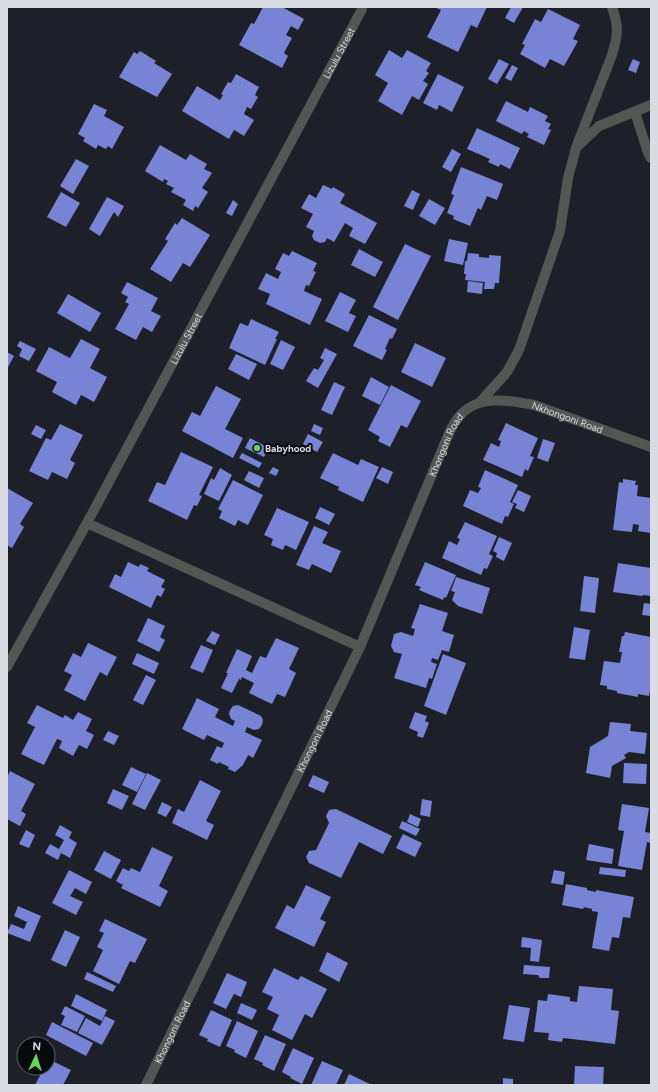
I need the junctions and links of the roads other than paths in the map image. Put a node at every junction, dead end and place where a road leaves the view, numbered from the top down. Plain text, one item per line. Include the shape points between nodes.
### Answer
1 (612, 7) edge
2 (362, 8) dead end
3 (651, 105) edge
4 (635, 112) junction
5 (576, 148) junction
6 (651, 158) edge
7 (480, 402) junction
8 (651, 447) edge
9 (87, 523) junction
10 (360, 647) junction
11 (7, 666) edge
12 (146, 1085) edge

1 - 5 street via 618,25 617,40
2 - 9 street, Lizulu Street
3 - 4 street
4 - 5 street via 599,126
4 - 6 street
5 - 7 street via 568,178 560,231 519,350 507,372
7 - 8 street, Nkhongoni Road via 498,400 534,405
7 - 10 street, Khongoni Road via 458,417 450,431
9 - 10 street
9 - 11 street, Lizulu Street
10 - 12 street, Khongoni Road

